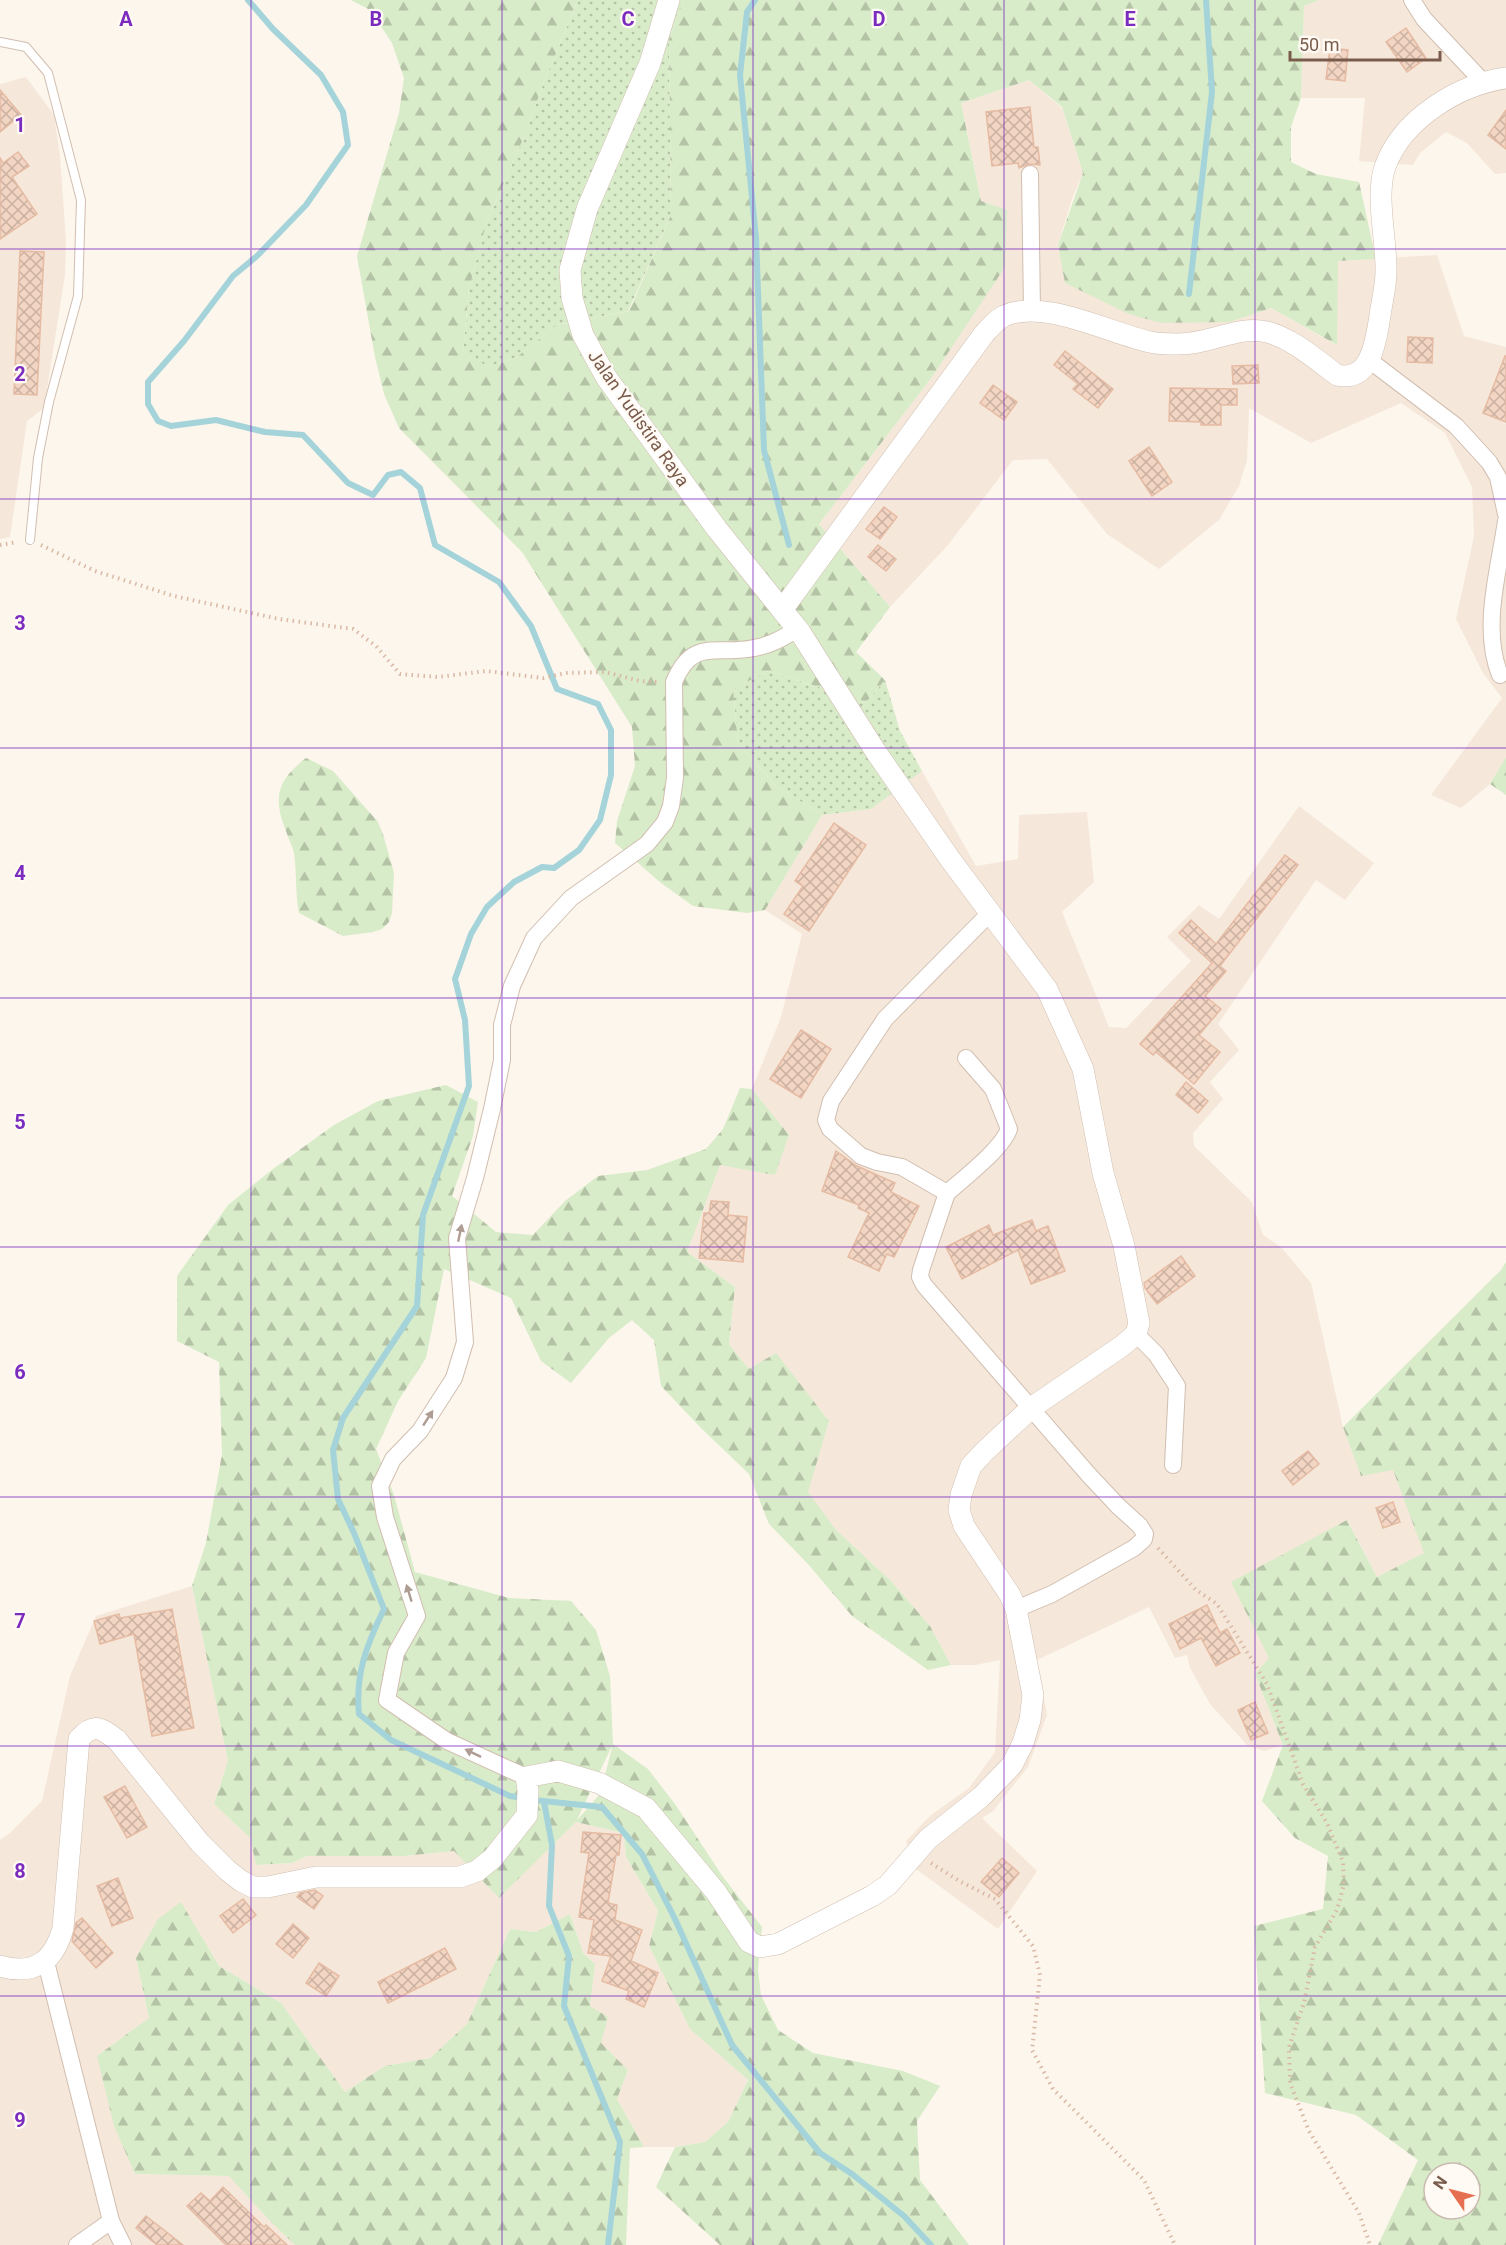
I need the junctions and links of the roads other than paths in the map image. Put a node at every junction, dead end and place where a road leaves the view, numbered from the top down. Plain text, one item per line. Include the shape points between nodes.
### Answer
1 (669, 0) edge
2 (1412, 0) edge
3 (0, 42) edge
4 (1506, 78) edge
5 (1484, 83) junction
6 (1030, 174) dead end
7 (1032, 310) junction
8 (1369, 360) junction
9 (1506, 514) edge
10 (1506, 521) edge
11 (30, 540) road end
12 (782, 610) junction
13 (797, 629) junction
14 (1500, 675) dead end
15 (990, 913) junction
16 (966, 1058) dead end
17 (947, 1193) junction
18 (1136, 1334) junction
19 (1031, 1408) junction
20 (1173, 1465) dead end
21 (1016, 1609) junction
22 (527, 1784) junction
23 (46, 1962) junction
24 (0, 1966) edge
25 (111, 2221) junction
26 (77, 2245) edge
27 (123, 2245) edge

1 - 12 street, Jalan Yudistira Raya via 650,63 587,209 570,270 572,298 583,335 606,377 717,529
2 - 5 street via 1424,19
3 - 11 lane via 26,47 48,73 81,200 78,296 38,458
4 - 5 street
5 - 8 street via 1443,102 1417,121 1397,143 1385,168 1382,199 1386,273 1376,341
6 - 7 street
7 - 8 street via 1047,311 1152,343 1179,345 1245,331 1270,333 1346,377 1354,376
7 - 12 street via 1002,317 984,334
8 - 9 street via 1456,426 1489,462 1498,477
10 - 14 street via 1493,606 1494,660
12 - 13 street, Jalan Yudistira Raya
13 - 15 street, Jalan Yudistira Raya via 883,762
22 -> 13 street via 447,1741 387,1700 396,1653 417,1617 385,1517 380,1486 393,1459 420,1431 454,1378 465,1342 458,1238 502,1060 502,1025 512,986 534,938 571,898 647,844 665,822 675,778 674,682 679,670 696,654 711,649 752,649 777,642
15 - 17 street via 885,1019 831,1101 825,1120 861,1156 902,1167
15 - 18 street, Jalan Yudistira Raya via 1047,988 1083,1069 1102,1173 1138,1308
16 - 17 street via 993,1089 1009,1129 996,1148
17 - 19 street via 920,1277
18 - 19 street
18 - 20 street via 1156,1354 1177,1386
19 - 21 street via 971,1466 959,1510 964,1526
19 - 21 street via 1145,1534 1134,1548 1052,1594
21 - 22 street via 1033,1695 1030,1720 1012,1765 981,1797 928,1839 888,1885 778,1944 757,1946 749,1942 716,1892 646,1808 599,1783 558,1771
22 - 23 street via 527,1815 493,1858 477,1871 460,1877 316,1877 253,1887 227,1870 201,1843 117,1740 101,1728 87,1730 79,1739 63,1928 59,1945
23 - 24 street via 14,1970
23 - 25 street
25 - 26 street
25 - 27 street

